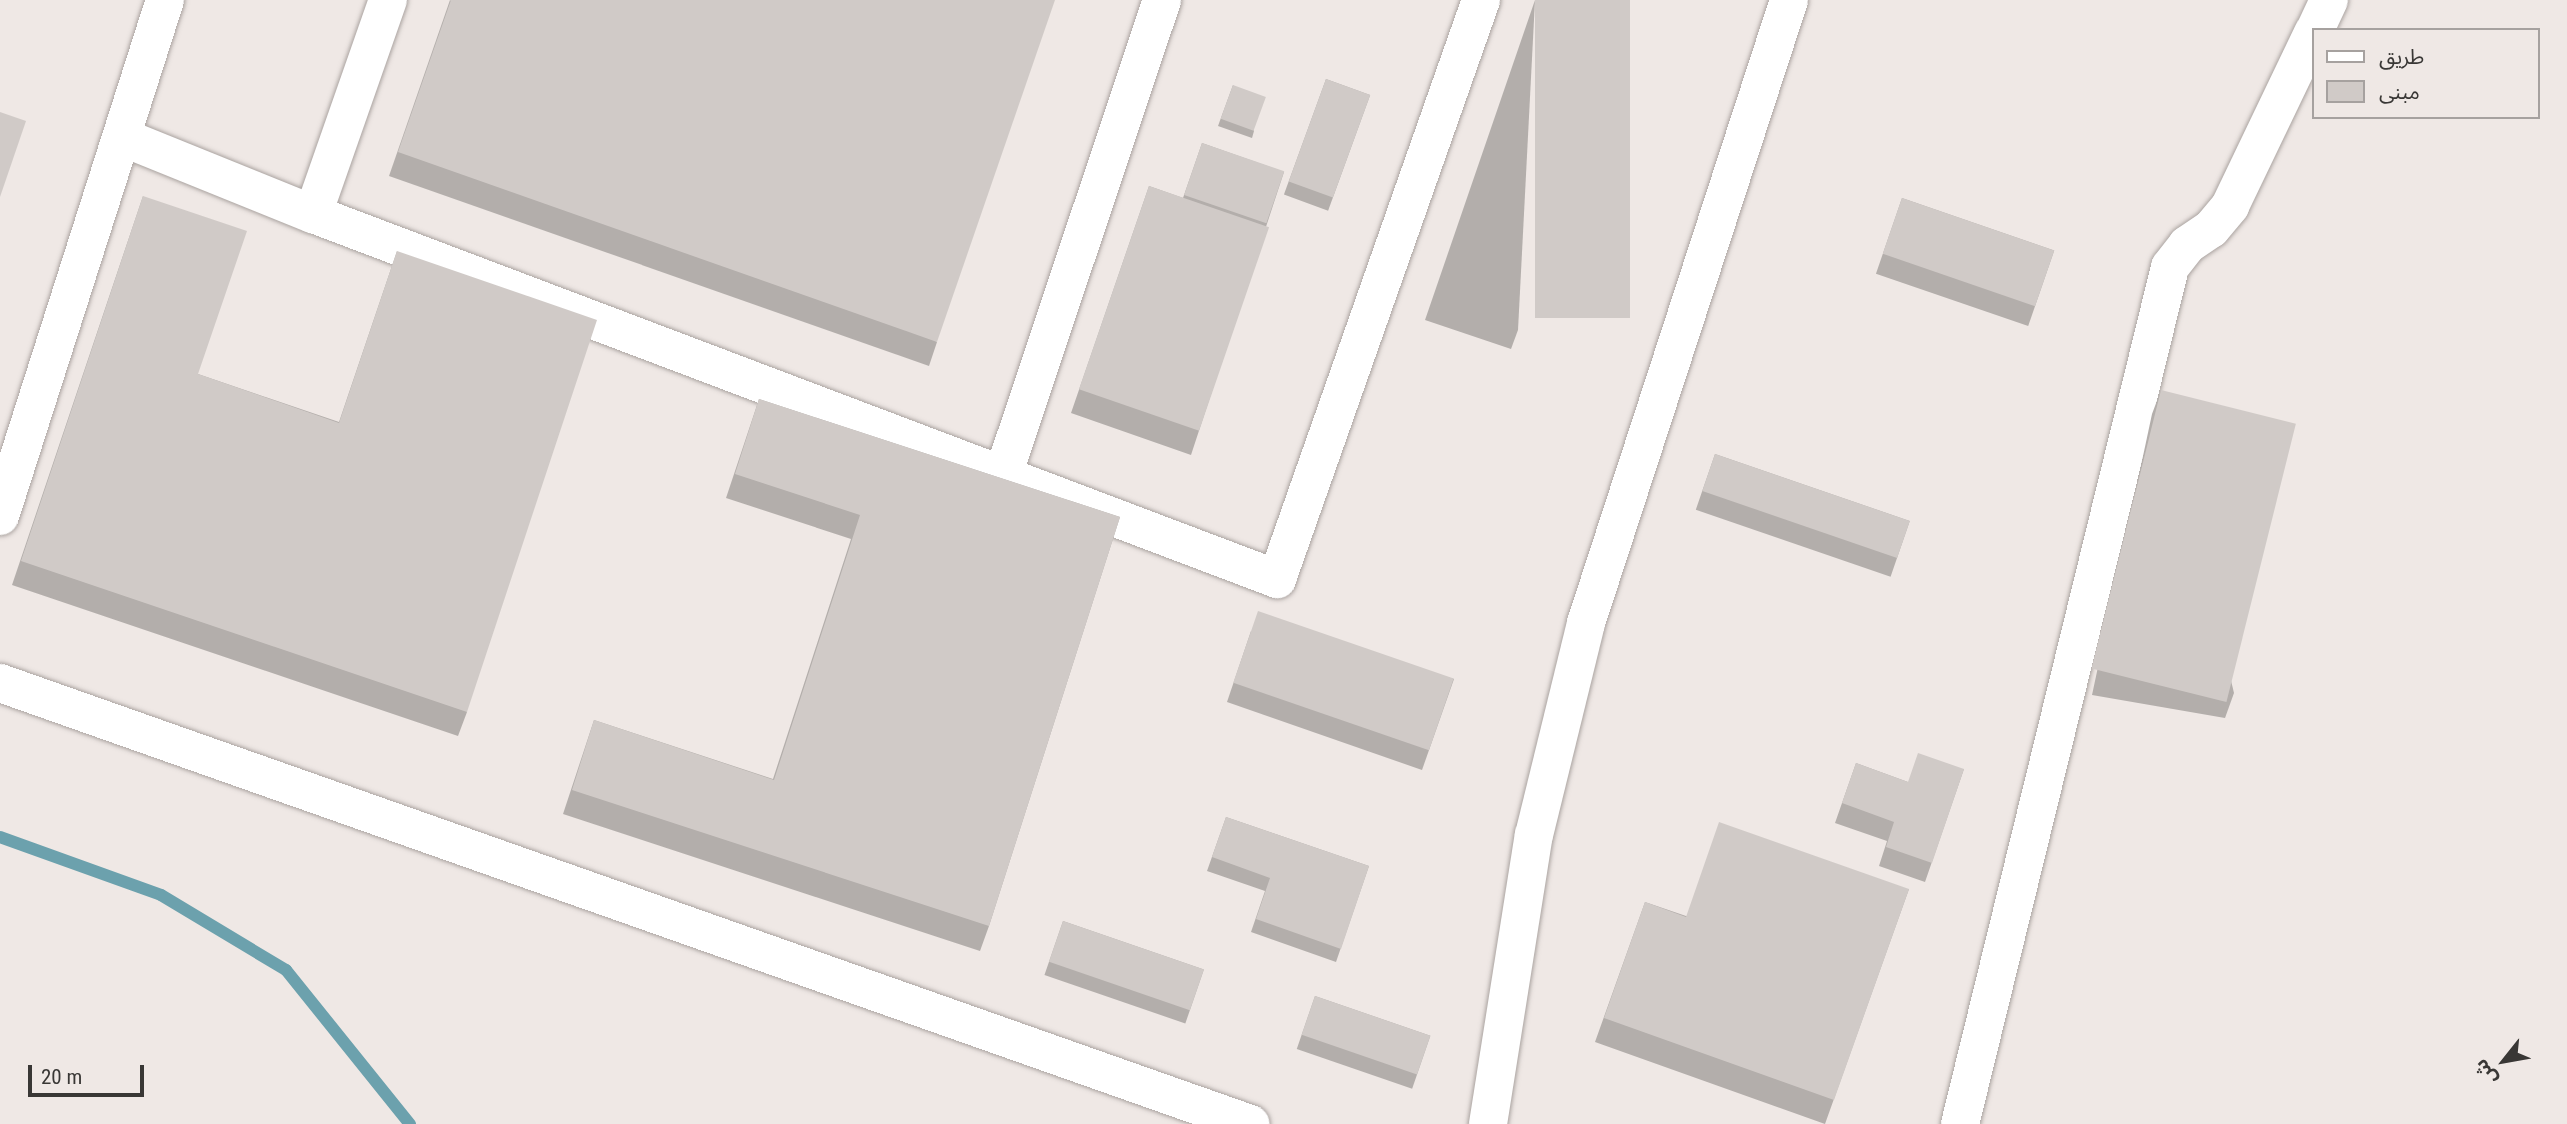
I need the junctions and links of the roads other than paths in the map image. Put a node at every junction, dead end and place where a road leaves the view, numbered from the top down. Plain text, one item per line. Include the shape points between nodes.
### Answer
1 (165, 0) edge
2 (388, 0) edge
3 (1162, 0) edge
4 (1482, 0) edge
5 (1789, 0) edge
6 (2329, 0) edge
7 (2316, 28) edge
8 (2312, 36) edge
9 (122, 137) junction
10 (313, 214) junction
11 (1003, 475) junction
12 (0, 516) edge
13 (0, 683) edge
14 (1250, 1124) edge
15 (1488, 1124) edge
16 (1960, 1124) edge

1 - 9 street
2 - 10 street
3 - 11 street
4 - 11 street via 1277,579
5 - 15 street via 1586,624 1534,835
6 - 7 street
8 - 16 street via 2230,206 2170,267
9 - 10 street
9 - 12 street
10 - 11 street
13 - 14 street

